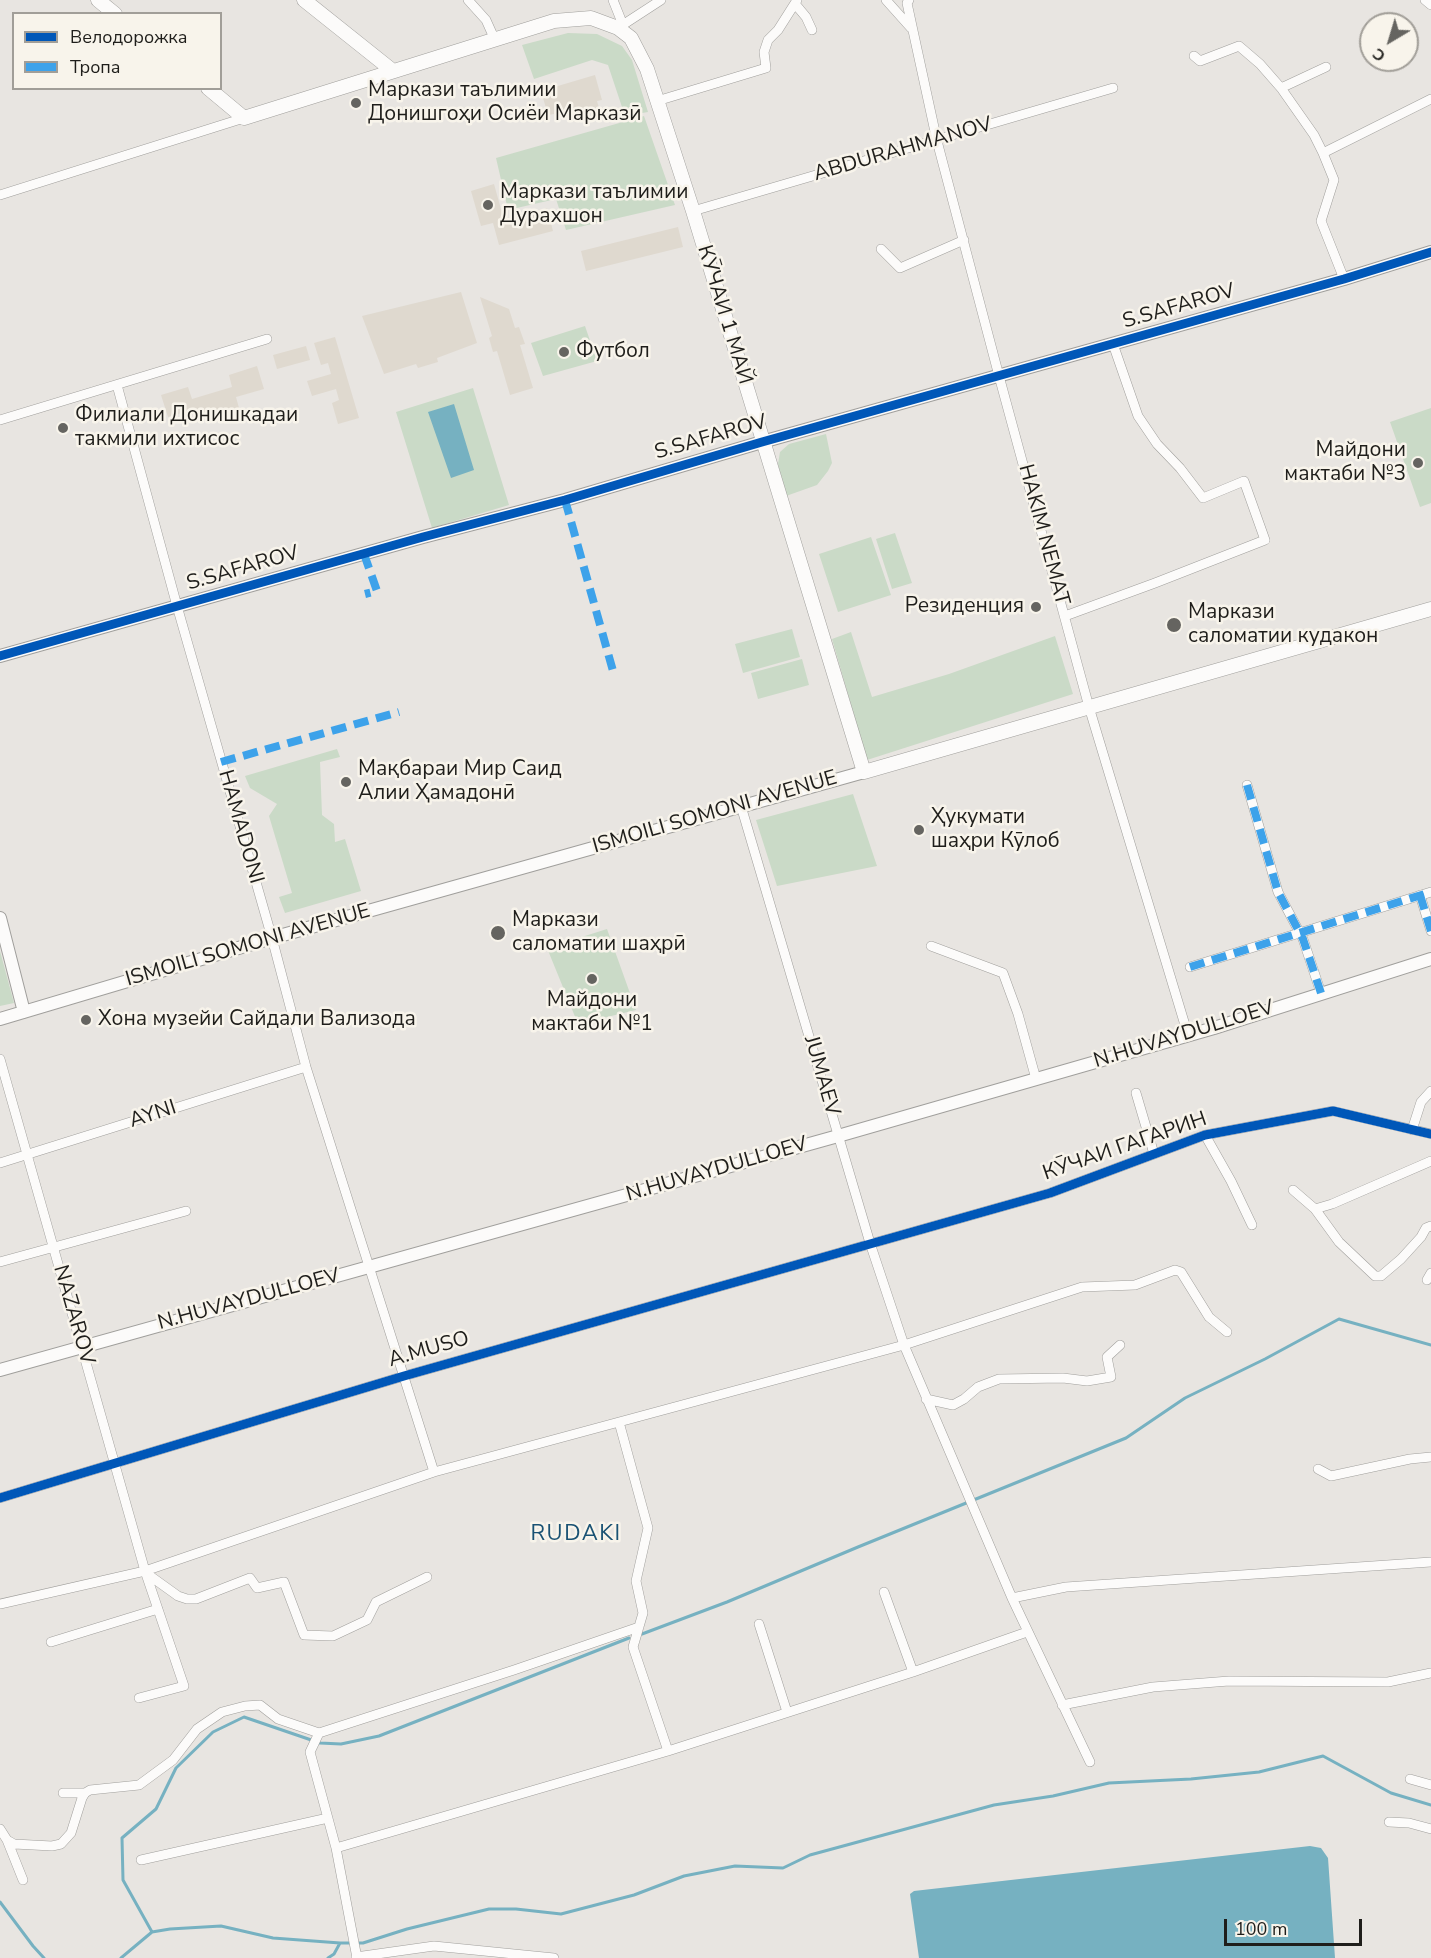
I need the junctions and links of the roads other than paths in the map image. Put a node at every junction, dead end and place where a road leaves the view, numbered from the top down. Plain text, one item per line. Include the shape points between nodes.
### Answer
1 (98, 0) edge
2 (304, 0) edge
3 (468, 0) edge
4 (613, 0) edge
5 (661, 0) edge
6 (886, 0) edge
7 (909, 0) edge
8 (1425, 0) edge
9 (796, 2) edge
10 (1431, 5) edge
11 (113, 12) edge
12 (621, 27) junction
13 (812, 30) dead end
14 (913, 30) junction
15 (495, 40) junction
16 (1194, 56) dead end
17 (1326, 67) dead end
18 (393, 71) junction
19 (1113, 88) dead end
20 (1281, 88) junction
21 (210, 90) edge
22 (1431, 99) edge
23 (657, 101) junction
24 (244, 118) junction
25 (937, 141) junction
26 (1323, 153) junction
27 (0, 195) edge
28 (693, 211) junction
29 (963, 240) junction
30 (881, 249) dead end
31 (1431, 252) edge
32 (1344, 279) junction
33 (267, 339) dead end
34 (1113, 344) junction
35 (999, 375) junction
36 (117, 385) junction
37 (0, 420) edge
38 (762, 442) junction
39 (177, 606) junction
40 (1431, 609) edge
41 (1065, 616) junction
42 (0, 656) edge
43 (1089, 707) junction
44 (864, 772) junction
45 (1247, 785) dead end
46 (741, 806) junction
47 (1431, 892) edge
48 (1420, 896) junction
49 (0, 918) edge
50 (1431, 931) edge
51 (1299, 932) junction
52 (272, 938) junction
53 (931, 946) dead end
54 (1431, 959) edge
55 (1190, 967) dead end
56 (1321, 993) junction
57 (24, 1012) junction
58 (0, 1019) edge
59 (1188, 1035) junction
60 (0, 1059) edge
61 (306, 1067) junction
62 (1036, 1079) junction
63 (1431, 1090) edge
64 (1136, 1093) dead end
65 (1412, 1130) junction
66 (1431, 1134) edge
67 (1205, 1135) junction
68 (838, 1136) junction
69 (1154, 1154) junction
70 (27, 1155) junction
71 (1431, 1161) edge
72 (0, 1163) edge
73 (1293, 1190) dead end
74 (1315, 1209) junction
75 (186, 1211) dead end
76 (1252, 1226) dead end
77 (1431, 1226) edge
78 (870, 1243) junction
79 (53, 1247) junction
80 (0, 1262) edge
81 (368, 1267) junction
82 (1227, 1332) dead end
83 (904, 1345) junction
84 (1120, 1345) dead end
85 (82, 1346) junction
86 (0, 1370) edge
87 (404, 1376) junction
88 (926, 1399) junction
89 (619, 1422) junction
90 (1431, 1457) edge
91 (114, 1464) junction
92 (1318, 1469) dead end
93 (434, 1472) junction
94 (0, 1498) edge
95 (1431, 1562) edge
96 (145, 1572) junction
97 (427, 1577) dead end
98 (884, 1592) dead end
99 (1012, 1598) junction
100 (0, 1604) edge
101 (158, 1609) junction
102 (759, 1624) dead end
103 (639, 1627) junction
104 (1027, 1632) junction
105 (51, 1642) dead end
106 (913, 1672) junction
107 (1431, 1673) edge
108 (139, 1698) dead end
109 (1062, 1705) junction
110 (786, 1712) junction
111 (319, 1733) junction
112 (668, 1751) junction
113 (1090, 1762) dead end
114 (1410, 1779) dead end
115 (1431, 1785) edge
116 (63, 1793) dead end
117 (85, 1793) junction
118 (328, 1818) junction
119 (1389, 1822) dead end
120 (0, 1829) edge
121 (1431, 1829) edge
122 (7, 1840) junction
123 (336, 1848) junction
124 (141, 1860) dead end
125 (23, 1880) dead end
126 (356, 1954) edge
127 (554, 1958) edge

1 - 11 main road
2 - 18 main road
3 - 15 street via 486,20
4 - 12 street
5 - 12 street
6 - 14 street
7 - 14 street, HAKIM NEMAT
8 - 10 street
9 - 13 street
9 - 23 street via 768,40 764,52 766,68
12 - 15 main road, КӮЧАИ 1 МАЙ via 591,18 575,18
12 - 23 main road, КӮЧАИ 1 МАЙ via 640,53
14 - 25 street, HAKIM NEMAT
15 - 18 main road, КӮЧАИ 1 МАЙ
16 - 20 street via 1200,61 1239,46
17 - 20 street
18 - 24 main road, КӮЧАИ 1 МАЙ
19 - 25 street, ABDURAHMANOV
20 - 26 street
21 - 24 main road
22 - 26 street
23 - 28 main road, КӮЧАИ 1 МАЙ
24 - 27 street
25 - 28 street, ABDURAHMANOV
25 - 29 street, HAKIM NEMAT
26 - 32 street via 1334,180 1322,221
28 - 38 main road, КӮЧАИ 1 МАЙ
29 - 30 street via 900,268
29 - 35 street, HAKIM NEMAT
31 - 32 street, S.SAFAROV
32 - 34 street, S.SAFAROV
33 - 36 street
34 - 35 street, S.SAFAROV
34 - 41 street via 1138,416 1157,444 1203,498 1244,481 1265,540
35 - 38 street, S.SAFAROV
35 - 41 street, HAKIM NEMAT
36 - 37 street
36 - 39 street, HAMADONI
38 - 39 street, S.SAFAROV
38 - 44 main road, КӮЧАИ 1 МАЙ
39 - 42 street, S.SAFAROV
39 - 52 street, HAMADONI
40 - 43 main road, ISMOILI SOMONI AVENUE
41 - 43 street, HAKIM NEMAT
43 - 44 main road, ISMOILI SOMONI AVENUE
43 - 59 street, HAKIM NEMAT
44 - 46 street, ISMOILI SOMONI AVENUE
45 - 51 street via 1278,892
46 - 52 street, ISMOILI SOMONI AVENUE
46 - 68 street, JUMAEV
47 - 48 street
48 - 50 street
48 - 51 street
49 - 57 street
51 - 55 street
51 - 56 street
52 - 57 street, ISMOILI SOMONI AVENUE
52 - 61 street, HAMADONI
53 - 62 street via 1003,973
54 - 56 street, N.HUVAYDULLOEV
56 - 59 street, N.HUVAYDULLOEV
57 - 58 street, ISMOILI SOMONI AVENUE
59 - 62 street, N.HUVAYDULLOEV
60 - 70 street, NAZAROV
61 - 70 street, AYNI
61 - 81 street, HAMADONI
62 - 68 street, N.HUVAYDULLOEV
63 - 65 street via 1421,1102
64 - 69 street
65 - 66 street, КӮЧАИ ГАГАРИН
65 - 67 street, КӮЧАИ ГАГАРИН via 1333,1112
67 - 69 street, КӮЧАИ ГАГАРИН
67 - 76 street
68 - 78 street, JUMAEV
68 - 81 street, N.HUVAYDULLOEV
69 - 78 street, КӮЧАИ ГАГАРИН via 1050,1193
70 - 72 street, AYNI
70 - 79 street, NAZAROV
71 - 74 street
73 - 74 street
74 - 77 street via 1339,1242 1375,1276 1381,1276 1401,1259
75 - 79 street
78 - 83 street, JUMAEV
78 - 87 street, A.MUSO
79 - 80 street
79 - 85 street, NAZAROV
81 - 85 street, N.HUVAYDULLOEV
81 - 87 street, HAMADONI
82 - 83 street via 1209,1317 1175,1270 1135,1285 1082,1287
83 - 88 street, JUMAEV
83 - 89 street
84 - 88 street via 1107,1358 1110,1377 1087,1381 999,1379 953,1404
85 - 86 street, N.HUVAYDULLOEV
85 - 91 street, NAZAROV
87 - 91 street, A.MUSO
87 - 93 street, HAMADONI
88 - 99 street, JUMAEV
89 - 93 street
89 - 103 street via 648,1528 636,1581 643,1613
90 - 92 street via 1331,1476
91 - 94 street, A.MUSO
91 - 96 street, NAZAROV
93 - 96 street
95 - 99 street via 1066,1587
96 - 97 street via 187,1599 250,1578 257,1588 284,1582 304,1635 333,1636 367,1620 376,1602
96 - 100 street
96 - 101 street, NAZAROV
98 - 106 street
99 - 104 street, JUMAEV
101 - 105 street
101 - 108 street, NAZAROV via 184,1686
102 - 110 street
103 - 111 street
103 - 112 street via 633,1647
104 - 106 street
104 - 109 street, JUMAEV
106 - 110 street
107 - 109 street via 1388,1682 1229,1681 1152,1687
109 - 113 street, JUMAEV
110 - 112 street
111 - 117 street via 278,1719 260,1705 245,1706 222,1712 197,1729 173,1760 139,1785
111 - 118 street via 310,1752
112 - 123 street
114 - 115 street
116 - 117 street
117 - 122 street via 71,1833 61,1844 14,1844
118 - 123 street
118 - 124 street
119 - 121 street
120 - 122 street
122 - 125 street
123 - 126 street
126 - 127 street via 434,1946

